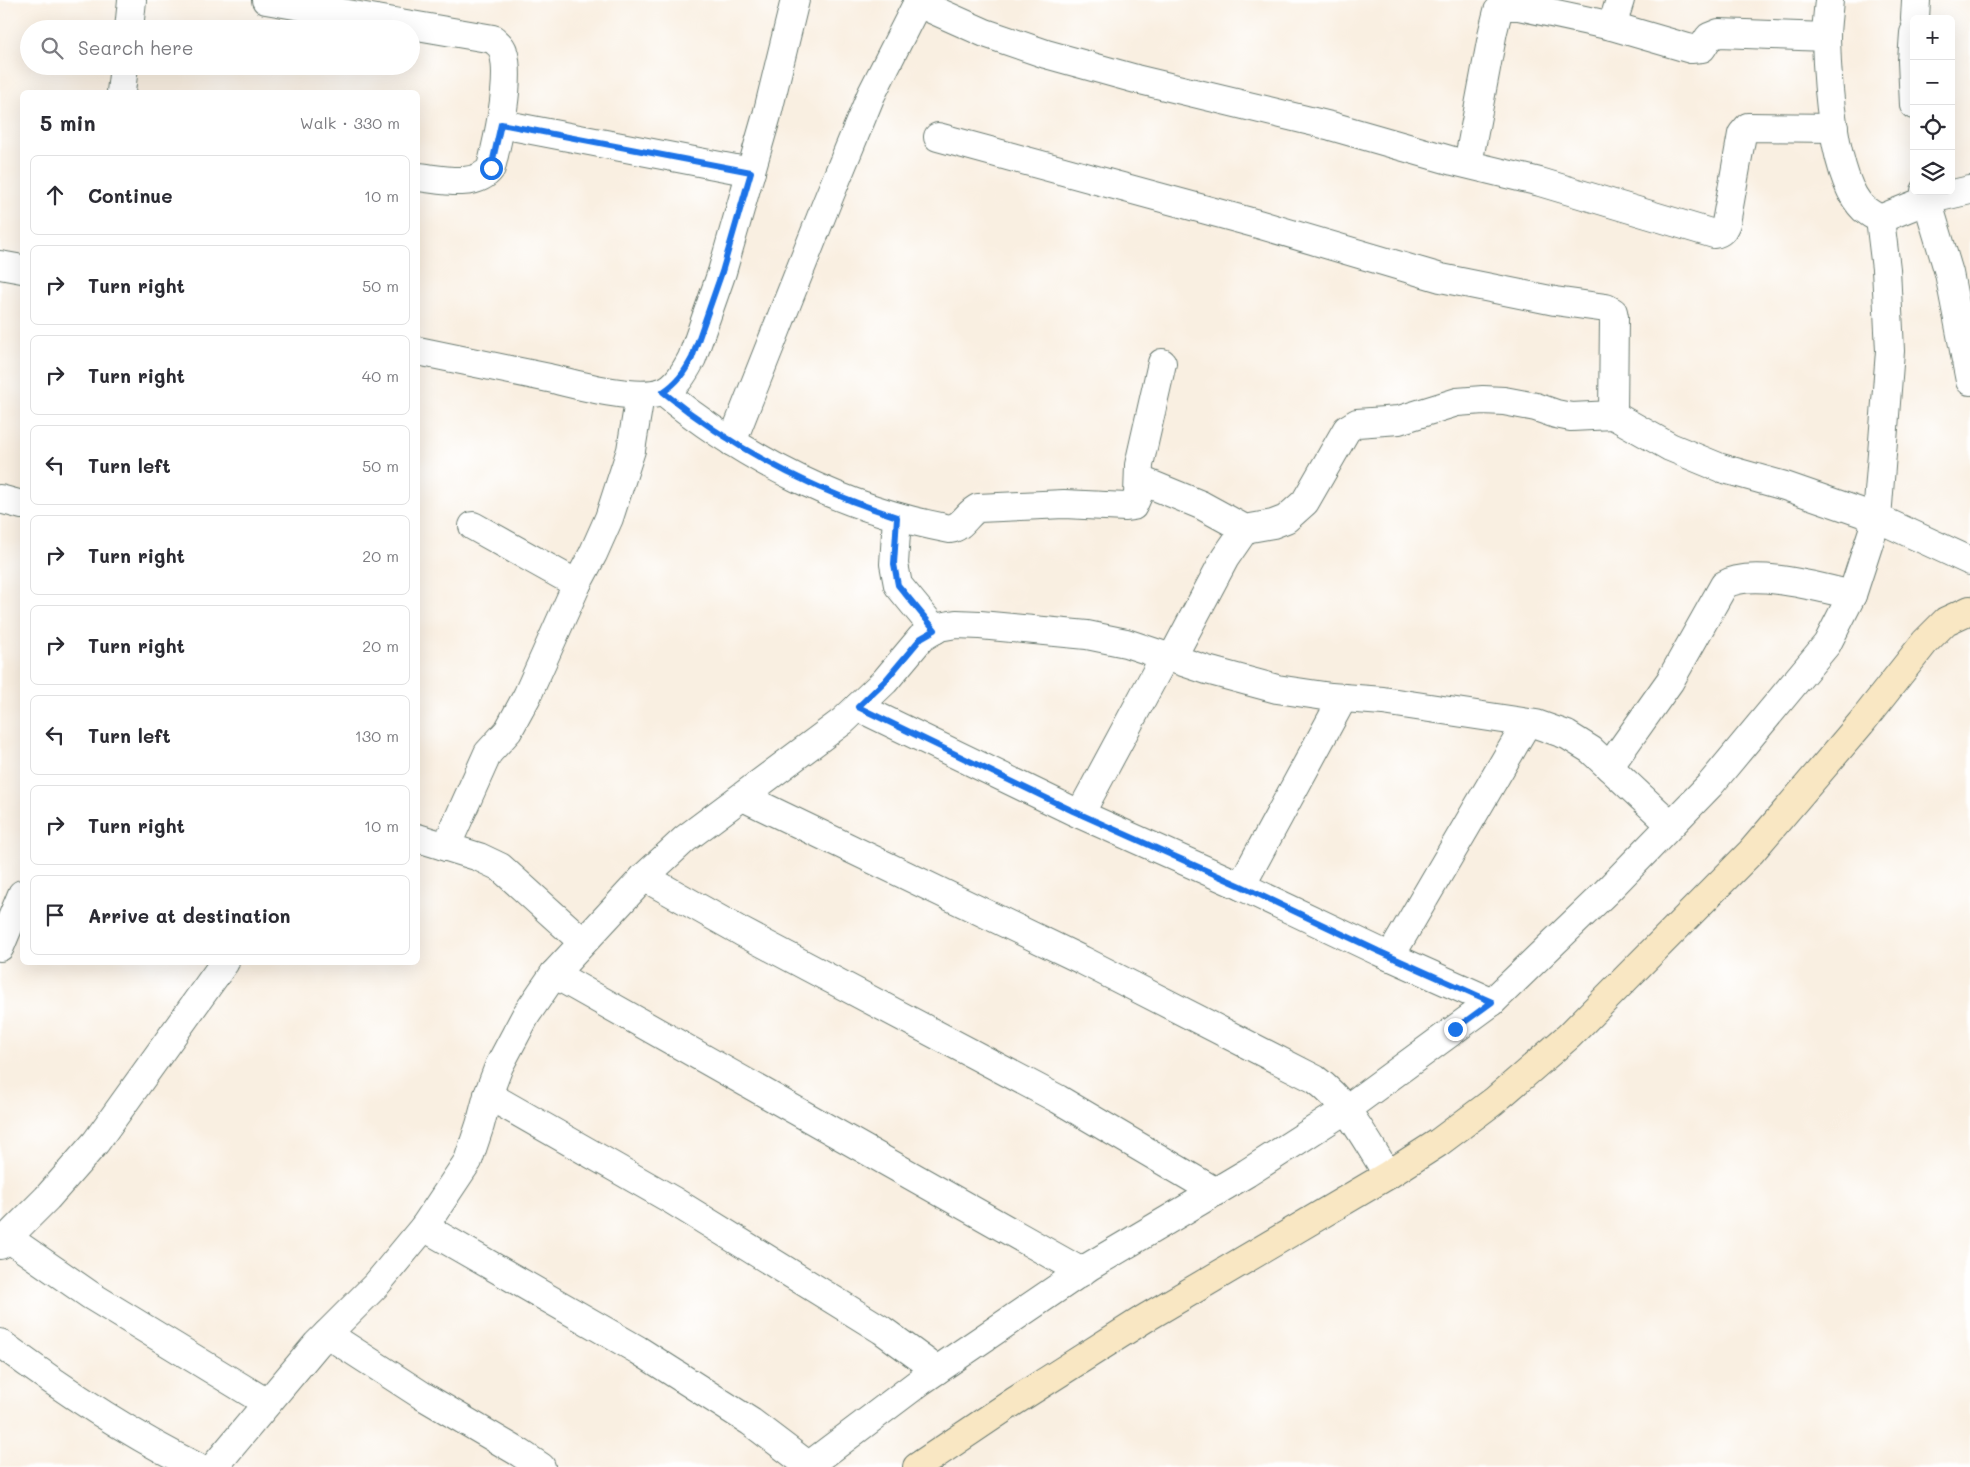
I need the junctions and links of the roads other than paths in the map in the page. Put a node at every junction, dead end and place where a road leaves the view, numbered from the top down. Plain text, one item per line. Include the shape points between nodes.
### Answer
1 (132, 0) edge
2 (266, 0) edge
3 (795, 0) edge
4 (1829, 0) edge
5 (1916, 0) edge
6 (918, 1) edge
7 (1616, 13) edge
8 (1915, 15) edge
9 (130, 20) edge
10 (382, 20) edge
11 (420, 26) edge
12 (1826, 37) junction
13 (123, 75) edge
14 (121, 90) edge
15 (501, 124) junction
16 (1834, 128) junction
17 (938, 137) dead end
18 (1468, 164) junction
19 (751, 172) junction
20 (420, 177) edge
21 (1970, 190) edge
22 (1926, 196) edge
23 (1880, 219) junction
24 (0, 265) edge
25 (20, 269) edge
26 (420, 351) edge
27 (1162, 363) dead end
28 (1970, 381) edge
29 (651, 393) junction
30 (1614, 415) junction
31 (732, 442) junction
32 (1140, 480) junction
33 (0, 499) edge
34 (20, 504) edge
35 (897, 517) junction
36 (1877, 518) junction
37 (473, 526) dead end
38 (1245, 529) junction
39 (1970, 561) edge
40 (577, 584) junction
41 (1852, 595) junction
42 (1970, 610) edge
43 (935, 630) junction
44 (1168, 657) junction
45 (1343, 698) junction
46 (858, 707) junction
47 (1527, 723) junction
48 (1609, 767) junction
49 (743, 797) junction
50 (1080, 814) junction
51 (1670, 824) junction
52 (420, 839) edge
53 (446, 847) junction
54 (644, 877) junction
55 (1241, 886) junction
56 (20, 899) edge
57 (583, 942) junction
58 (0, 947) edge
59 (1390, 957) junction
60 (223, 965) edge
61 (554, 974) junction
62 (1492, 1002) junction
63 (488, 1095) junction
64 (1345, 1110) junction
65 (1388, 1174) junction
66 (1216, 1192) junction
67 (424, 1227) junction
68 (4, 1241) edge
69 (1082, 1272) junction
70 (327, 1334) junction
71 (0, 1344) edge
72 (937, 1370) junction
73 (267, 1403) junction
74 (808, 1466) edge
75 (197, 1467) edge
76 (214, 1467) edge
77 (541, 1467) edge
78 (917, 1467) edge

1 - 9 street
2 - 10 street
3 - 19 street
4 - 12 street
5 - 8 street
6 - 18 street via 985,33 1046,54
6 - 31 street via 871,95
7 - 12 street via 1685,48 1702,48 1709,37 1719,33
7 - 18 street via 1509,5 1500,8
11 - 15 street via 493,39 503,49 506,69
12 - 16 street
13 - 14 street
15 - 19 street
15 - 20 street via 488,173 464,181
16 - 18 street via 1748,127 1742,134 1726,223 1723,230 1714,234
16 - 23 street via 1847,182 1863,208
17 - 30 street via 1258,224 1441,278 1606,308 1613,312 1614,317
19 - 29 street via 722,272 692,358 675,384
21 - 22 street
22 - 23 street
22 - 28 street via 1949,273
23 - 36 street via 1890,350
24 - 25 street
26 - 29 street via 595,388
27 - 32 street via 1143,442 1138,473
29 - 31 street
29 - 40 street via 620,486 593,554
30 - 36 street via 1670,447 1721,468 1786,486
30 - 38 street via 1571,417 1536,406 1483,400 1442,406 1399,420 1357,423 1347,428 1306,502 1296,512 1273,524
31 - 35 street via 812,486
32 - 35 street via 1138,495 1133,506 1129,507 1064,504 978,508 958,527 950,529
32 - 38 street via 1201,505
33 - 34 street
35 - 43 street via 894,564 898,585
36 - 39 street
36 - 41 street
37 - 40 street
38 - 44 street
40 - 53 street via 528,696 508,731 488,753
41 - 48 street via 1798,583 1759,579 1733,580 1724,585 1670,681
41 - 51 street via 1827,644 1710,785
42 - 65 street via 1946,622 1925,642 1751,852 1569,1036 1494,1101 1438,1143
43 - 44 street via 956,624 1087,635 1126,643
43 - 46 street via 921,638
44 - 45 street via 1277,689
44 - 50 street
45 - 47 street
45 - 55 street
46 - 49 street
46 - 50 street
47 - 48 street via 1567,735 1592,750
47 - 59 street
48 - 51 street
49 - 54 street via 685,839
49 - 64 street via 1082,960 1315,1079
50 - 55 street
51 - 62 street via 1605,893
52 - 53 street
53 - 57 street via 500,867
54 - 57 street
54 - 66 street via 1058,1099
55 - 59 street
56 - 58 street
57 - 61 street
59 - 62 street
60 - 68 street via 96,1142
61 - 63 street via 526,1015 499,1066
61 - 69 street
62 - 64 street
63 - 67 street via 468,1161
63 - 72 street via 672,1200 882,1330
64 - 65 street
64 - 66 street
65 - 78 street via 1144,1319
66 - 69 street
67 - 70 street via 376,1285
67 - 74 street via 638,1350 751,1422
68 - 73 street
69 - 72 street
70 - 73 street
70 - 77 street
71 - 75 street via 122,1427
72 - 74 street
73 - 76 street

